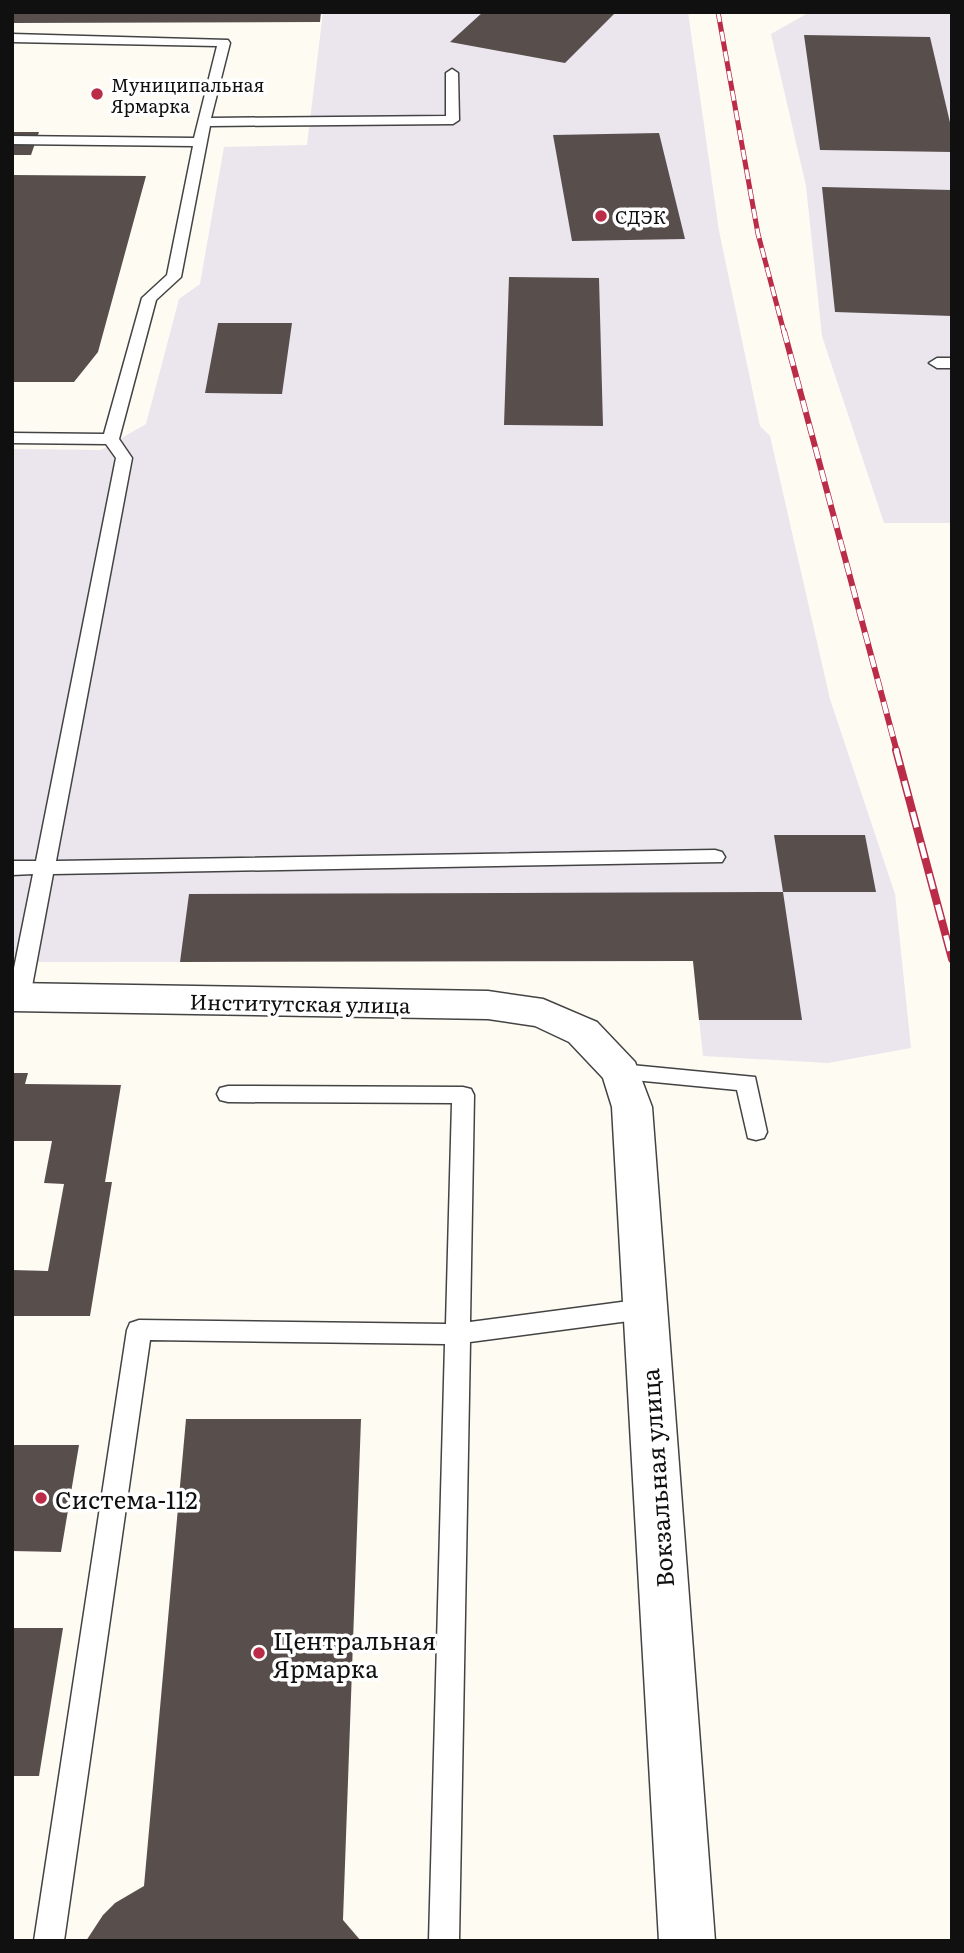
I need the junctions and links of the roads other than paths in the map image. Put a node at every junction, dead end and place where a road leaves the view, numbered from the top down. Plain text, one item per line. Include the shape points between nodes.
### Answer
1 (12, 38) edge
2 (452, 73) dead end
3 (205, 122) junction
4 (12, 140) edge
5 (200, 142) junction
6 (12, 438) edge
7 (111, 439) junction
8 (715, 856) dead end
9 (12, 868) edge
10 (44, 868) junction
11 (16, 997) edge
12 (583, 1032) joint
13 (621, 1072) junction
14 (228, 1094) dead end
15 (756, 1132) dead end
16 (644, 1308) junction
17 (458, 1334) junction
18 (49, 1941) edge
19 (444, 1941) edge
20 (687, 1941) edge

1 - 3 lane via 224,43
2 - 3 lane via 453,120
3 - 5 lane
4 - 5 lane
5 - 7 lane via 174,277 149,298
6 - 7 lane
7 - 10 lane via 124,458
8 - 10 lane
9 - 10 lane
10 - 11 lane
11 - 12 street, Институтская улица via 488,1005 543,1013
12 - 13 street, Вокзальная улица
13 - 15 lane via 747,1083
13 - 16 street, Вокзальная улица via 632,1107
14 - 17 lane via 463,1095
16 - 17 lane
16 - 20 street, Вокзальная улица
17 - 18 lane via 139,1330
17 - 19 lane

